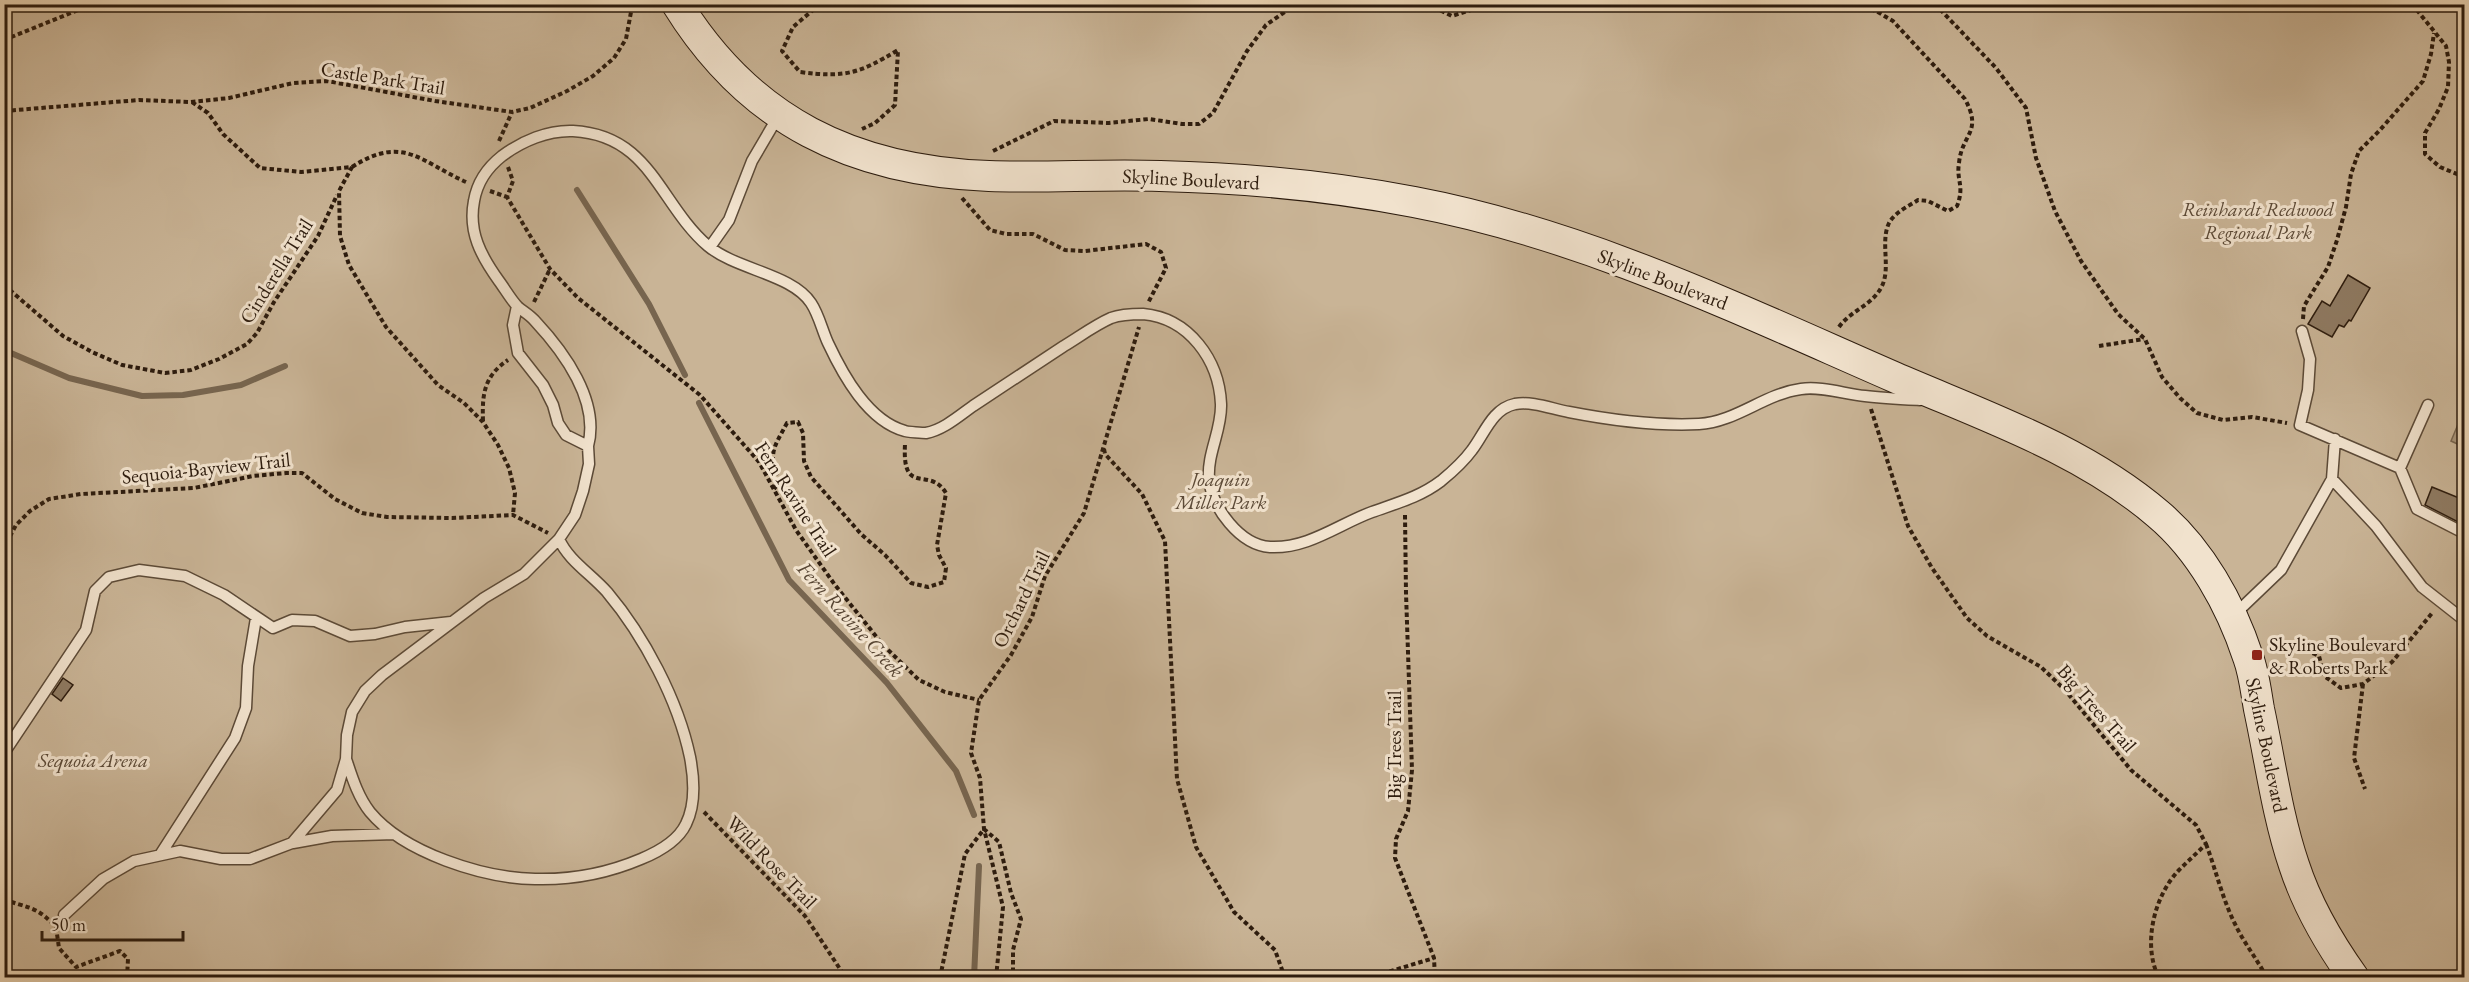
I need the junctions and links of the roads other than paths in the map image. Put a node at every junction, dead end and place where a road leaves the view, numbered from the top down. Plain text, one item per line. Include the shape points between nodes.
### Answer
1 (677, 4) edge
2 (779, 115) junction
3 (710, 247) junction
4 (517, 306) junction
5 (2302, 331) road end
6 (1951, 402) junction
7 (2428, 405) dead end
8 (2335, 439) junction
9 (588, 446) junction
10 (2400, 468) junction
11 (2332, 479) junction
12 (2464, 533) edge
13 (559, 539) junction
14 (2231, 617) junction
15 (256, 618) junction
16 (2464, 620) edge
17 (452, 622) junction
18 (4, 753) edge
19 (346, 759) junction
20 (394, 834) junction
21 (292, 843) junction
22 (160, 855) junction
23 (64, 915) dead end
24 (2354, 978) edge

1 - 2 main road, Skyline Boulevard via 729,73
2 - 3 lane via 752,161 729,220
2 - 6 main road, Skyline Boulevard via 831,143 919,169 989,176 1158,176 1287,184 1412,202 1503,224 1606,256 1705,293
3 - 4 lane via 686,223 632,152 593,133 555,132 502,156 487,170 472,205 476,244
3 - 6 lane via 741,266 769,274 809,299 851,384 882,421 905,431 925,433 949,423 1114,316 1142,314 1165,319 1189,331 1203,349 1217,380 1221,406 1209,484 1218,506 1246,538 1267,547 1295,544 1326,534 1369,513 1405,502 1439,482 1468,456 1495,414 1514,404 1624,419 1698,424 1718,422 1772,397 1804,388
4 - 9 lane via 545,332 572,370 590,419
4 - 9 lane via 513,325 518,353 543,385 566,435
5 - 8 lane via 2310,359 2300,425
6 - 14 main road, Skyline Boulevard via 2046,443 2117,481 2162,516 2184,540
7 - 10 lane
8 - 10 lane
8 - 11 lane
9 - 13 lane via 583,491 575,515
10 - 12 lane via 2417,509
11 - 14 lane via 2281,570
11 - 16 lane via 2376,526 2422,587
13 - 17 lane via 524,574
13 - 20 lane via 564,551 624,614 652,657 683,730 690,758 693,801 686,825 662,850 618,869 567,878 534,879 482,871 435,857
14 - 24 main road, Skyline Boulevard via 2248,657 2295,868 2319,921
15 - 17 lane via 273,628 292,620 315,621 350,636
15 - 18 lane via 224,595 185,576 139,570 109,577 95,591 86,630
15 - 22 lane via 246,708 235,738
17 - 19 lane via 365,691 351,711
19 - 20 lane via 370,812
19 - 21 lane via 337,790
20 - 21 lane via 332,836
21 - 22 lane via 250,859 221,860 180,851
22 - 23 lane via 135,861 103,879

